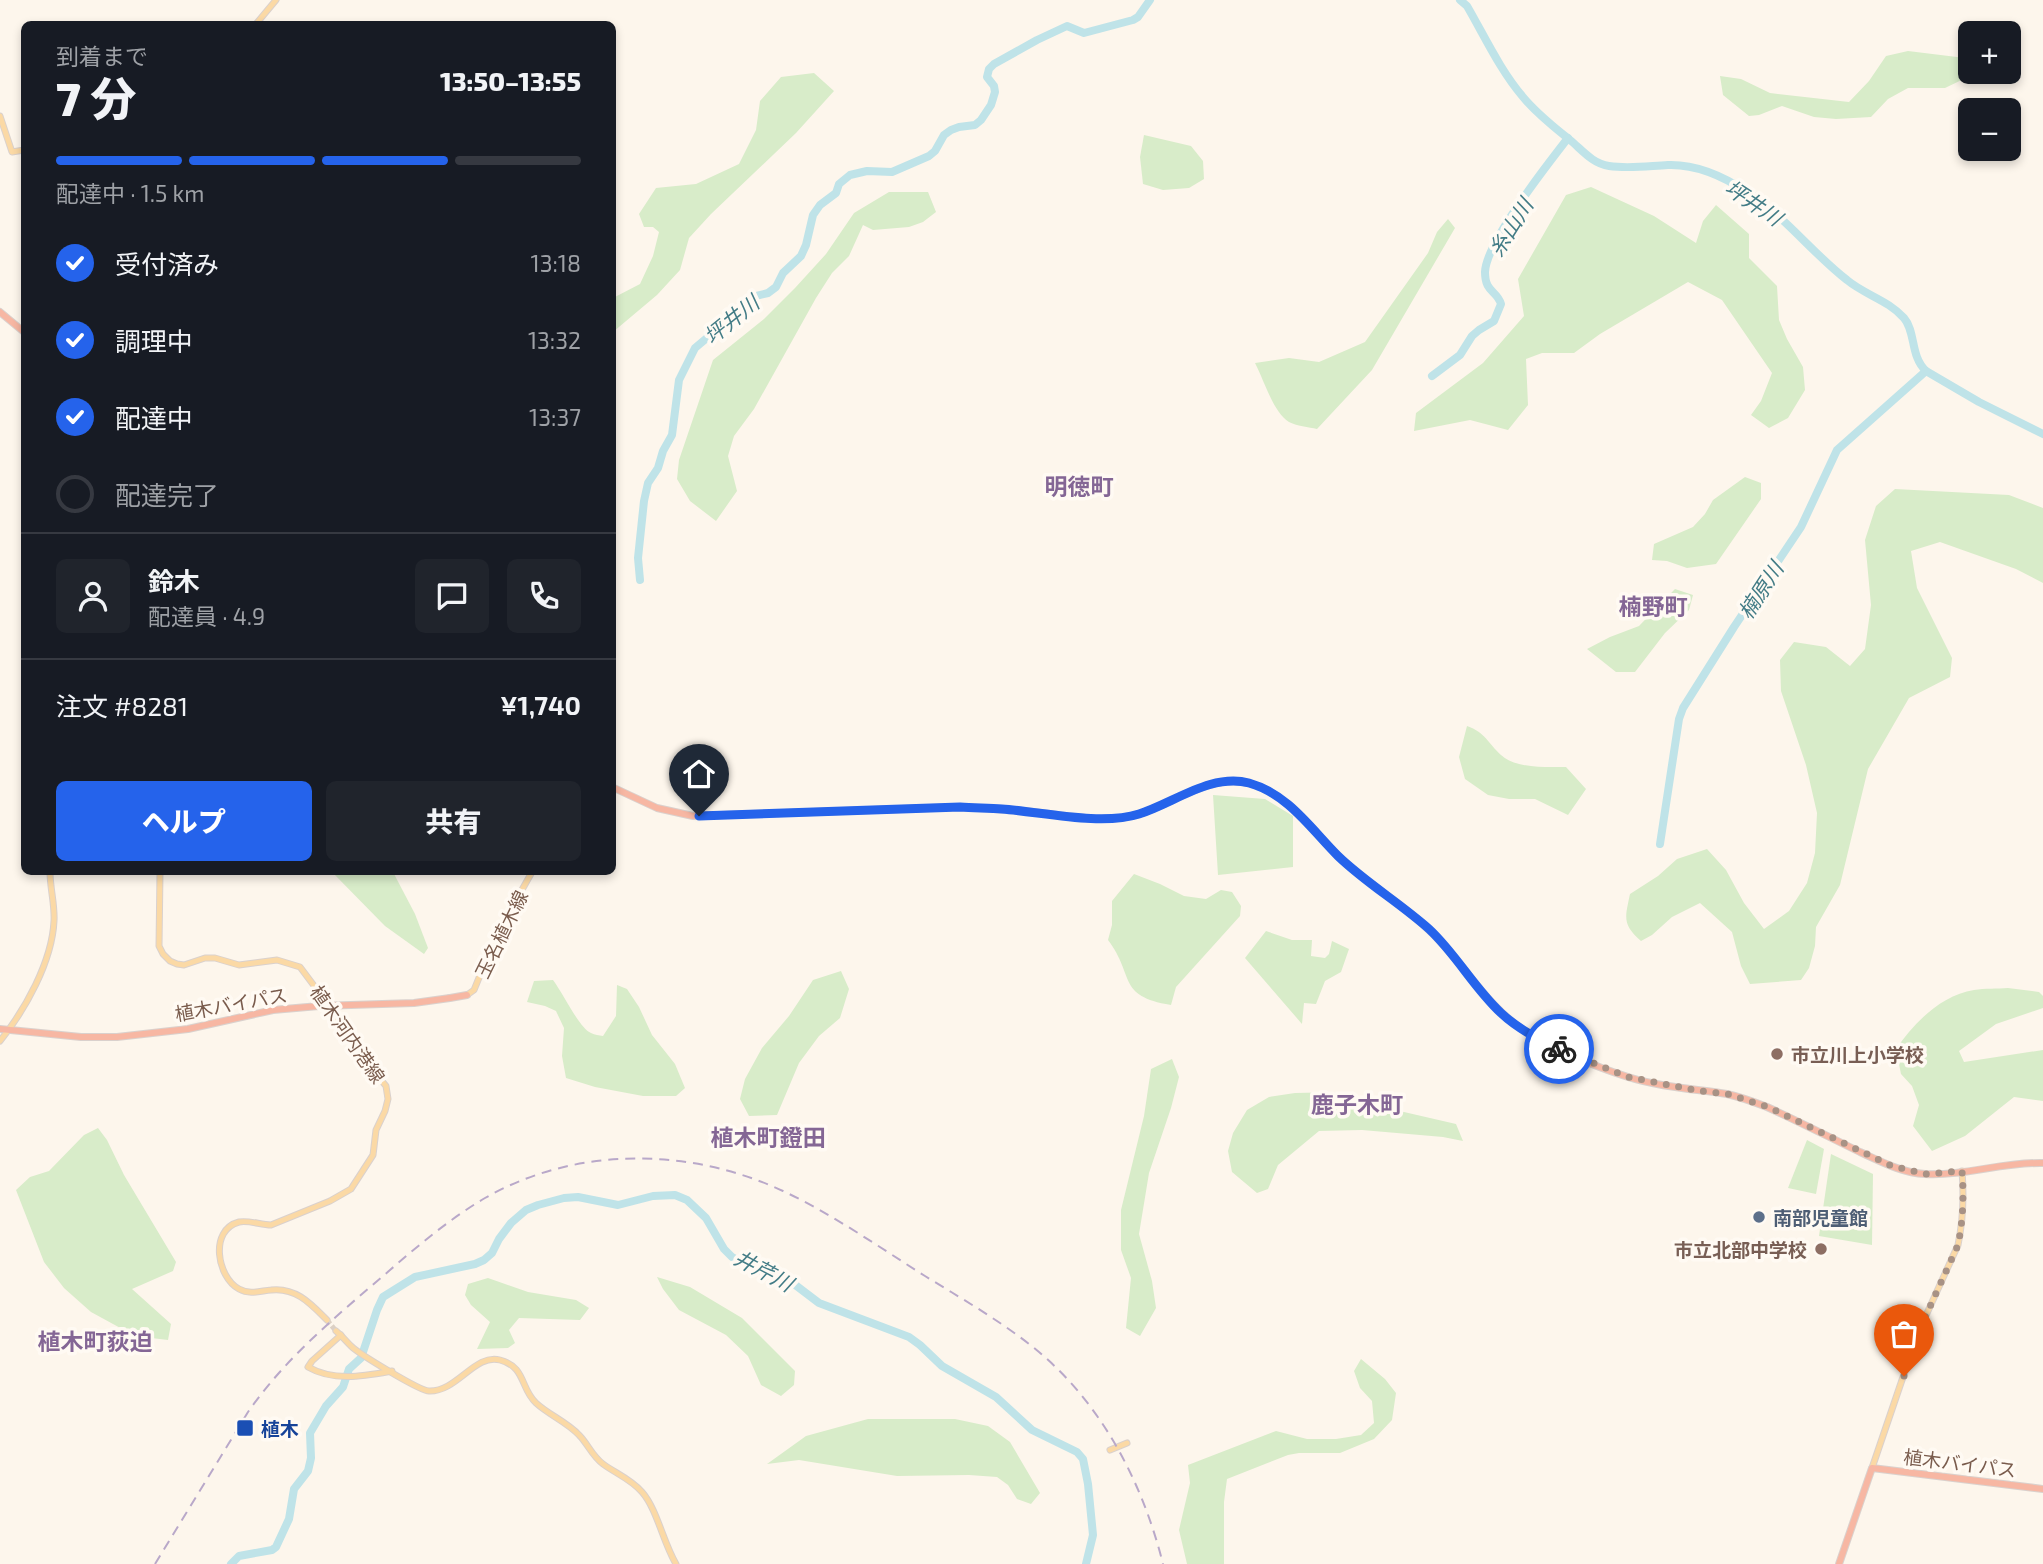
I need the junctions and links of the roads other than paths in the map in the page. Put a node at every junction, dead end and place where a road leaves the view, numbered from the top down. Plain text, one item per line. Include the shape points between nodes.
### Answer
1 (276, 0) edge
2 (258, 21) edge
3 (0, 116) edge
4 (21, 150) edge
5 (0, 312) edge
6 (21, 329) edge
7 (616, 789) edge
8 (50, 875) edge
9 (160, 875) edge
10 (531, 875) edge
11 (467, 995) joint
12 (0, 1029) edge
13 (8, 1031) junction
14 (0, 1041) edge
15 (2043, 1163) edge
16 (1962, 1171) junction
17 (327, 1320) tunnel mouth
18 (392, 1371) junction
19 (1127, 1443) dead end
20 (1110, 1450) dead end
21 (1872, 1468) junction
22 (2043, 1489) edge
23 (676, 1564) edge
24 (1839, 1564) edge

1 - 2 main road
3 - 4 main road via 12,152
5 - 6 highway
7 - 16 highway via 657,808 693,816 960,807 1121,818 1215,784 1249,783 1288,804 1338,856 1430,930 1503,1015 1548,1044 1628,1077 1728,1094 1758,1104 1910,1172
8 - 13 main road via 55,918 50,944 33,992
9 - 17 main road, 植木河内港線 via 159,946 170,961 184,965 215,958 239,965 277,960 300,967 342,1033 386,1086 388,1099 376,1130 373,1155 351,1189 271,1225 237,1223 220,1242 222,1268 237,1289 293,1292
10 - 11 main road, 玉名植木線 via 496,936 474,990
11 - 13 highway, 植木バイパス, bridge via 414,1003 273,1010 188,1029 117,1037
12 - 13 highway, 植木バイパス
13 - 14 main road
15 - 16 highway
16 - 21 main road via 1958,1245 1918,1333
18 - 18 main road via 352,1377 308,1367 338,1333
18 - 23 main road via 429,1391 450,1386 485,1360 510,1364 534,1401 579,1434 602,1464 642,1491
19 - 20 main road
21 - 22 highway, 植木バイパス
21 - 24 highway

